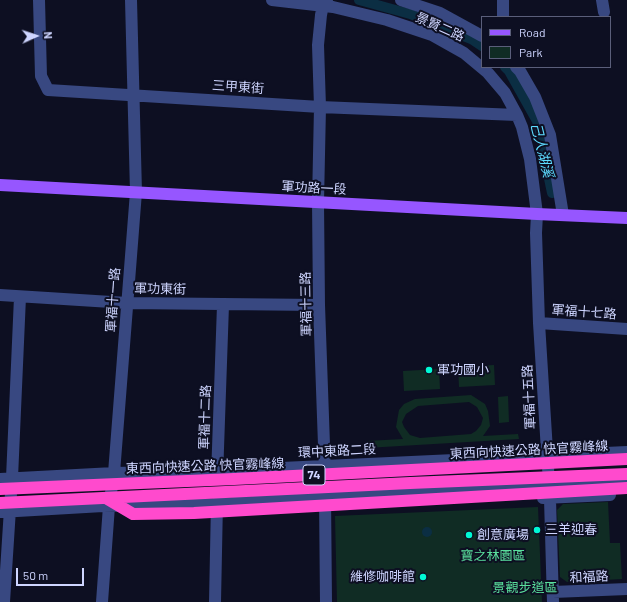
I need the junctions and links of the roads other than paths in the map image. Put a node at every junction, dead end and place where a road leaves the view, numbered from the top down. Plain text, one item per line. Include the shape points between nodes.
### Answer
1 (39, 0) edge
2 (131, 0) edge
3 (272, 0) edge
4 (401, 0) edge
5 (503, 0) edge
6 (324, 3) edge
7 (503, 16) edge
8 (481, 35) edge
9 (481, 67) edge
10 (482, 68) edge
11 (517, 68) edge
12 (134, 94) junction
13 (320, 106) junction
14 (517, 115) junction
15 (0, 185) edge
16 (136, 192) junction
17 (318, 202) junction
18 (537, 214) junction
19 (563, 215) junction
20 (627, 218) edge
21 (0, 295) edge
22 (20, 297) junction
23 (127, 303) junction
24 (223, 304) junction
25 (319, 305) junction
26 (539, 323) junction
27 (627, 329) edge
28 (627, 452) edge
29 (547, 456) junction
30 (627, 459) edge
31 (325, 465) junction
32 (217, 471) junction
33 (114, 473) junction
34 (627, 474) edge
35 (6, 479) edge
36 (627, 482) edge
37 (548, 486) junction
38 (627, 488) edge
39 (0, 489) edge
40 (410, 493) junction
41 (627, 494) edge
42 (325, 498) junction
43 (550, 499) junction
44 (0, 502) edge
45 (108, 502) junction
46 (217, 503) junction
47 (5, 511) edge
48 (627, 589) edge
49 (553, 597) edge
50 (4, 602) edge
51 (102, 602) edge
52 (215, 602) edge
53 (326, 602) edge

1 - 12 street, 三甲東街 via 41,76 48,90
2 - 12 street, 軍福十一路
3 - 6 street, 景賢二路
4 - 8 street via 440,13
5 - 7 street
6 - 9 street, 景賢二路 via 432,35 464,53
6 - 13 street, 軍福十三路 via 318,45
10 - 14 street, 景賢二路 via 505,93
11 - 19 street via 535,97 550,135
12 - 13 street, 三甲東街
12 - 16 street, 軍福十一路
13 - 14 street, 三甲東街
13 - 17 street, 軍福十三路
14 - 18 street, 景賢二路 via 530,159
15 - 16 main road, 軍功路一段
16 - 17 main road, 軍功路一段
16 - 23 street, 軍福十一路
17 - 18 main road, 軍功路一段
17 - 25 street, 軍福十三路
18 - 19 main road, 軍功路一段
18 - 26 street, 軍福十五路
19 - 20 main road, 軍功路一段
21 - 22 street, 軍功東街
22 - 23 street, 軍功東街
22 - 35 street
23 - 24 street, 軍功東街
23 - 33 street, 軍福十一路
24 - 25 street, 軍功東街
24 - 32 street, 軍福十二路
25 - 31 street, 軍福十三路
26 - 27 street, 軍福十七路
26 - 29 street, 軍福十五路
28 - 29 street, 環中東路二段
29 - 31 street, 環中東路二段
29 - 37 street, 軍福十五路
30 - 39 highway, 東西向快速公路 快官霧峰線 / 74
31 - 32 street, 環中東路二段
31 - 42 street, 軍福十三路
32 - 33 street, 環中東路二段
32 - 46 street, 軍福十二路
33 - 35 street, 環中東路二段
33 - 45 street, 軍福十一路
34 - 45 highway, 東西向快速公路 快官霧峰線 / 74 via 410,482
35 - 47 street
36 - 37 street
37 - 40 street
37 - 43 street, 軍福十五路
38 - 45 highway via 194,513 133,514
40 - 42 street
40 - 43 street via 472,499
41 - 43 street
42 - 46 street
42 - 53 street, 軍福十三路
43 - 49 street, 軍福十五路
44 - 45 highway, 東西向快速公路 快官霧峰線 / 74
45 - 46 street
45 - 47 street
45 - 51 street, 軍福十一路
46 - 52 street, 軍福十二路
47 - 50 street
48 - 49 street, 和福路

